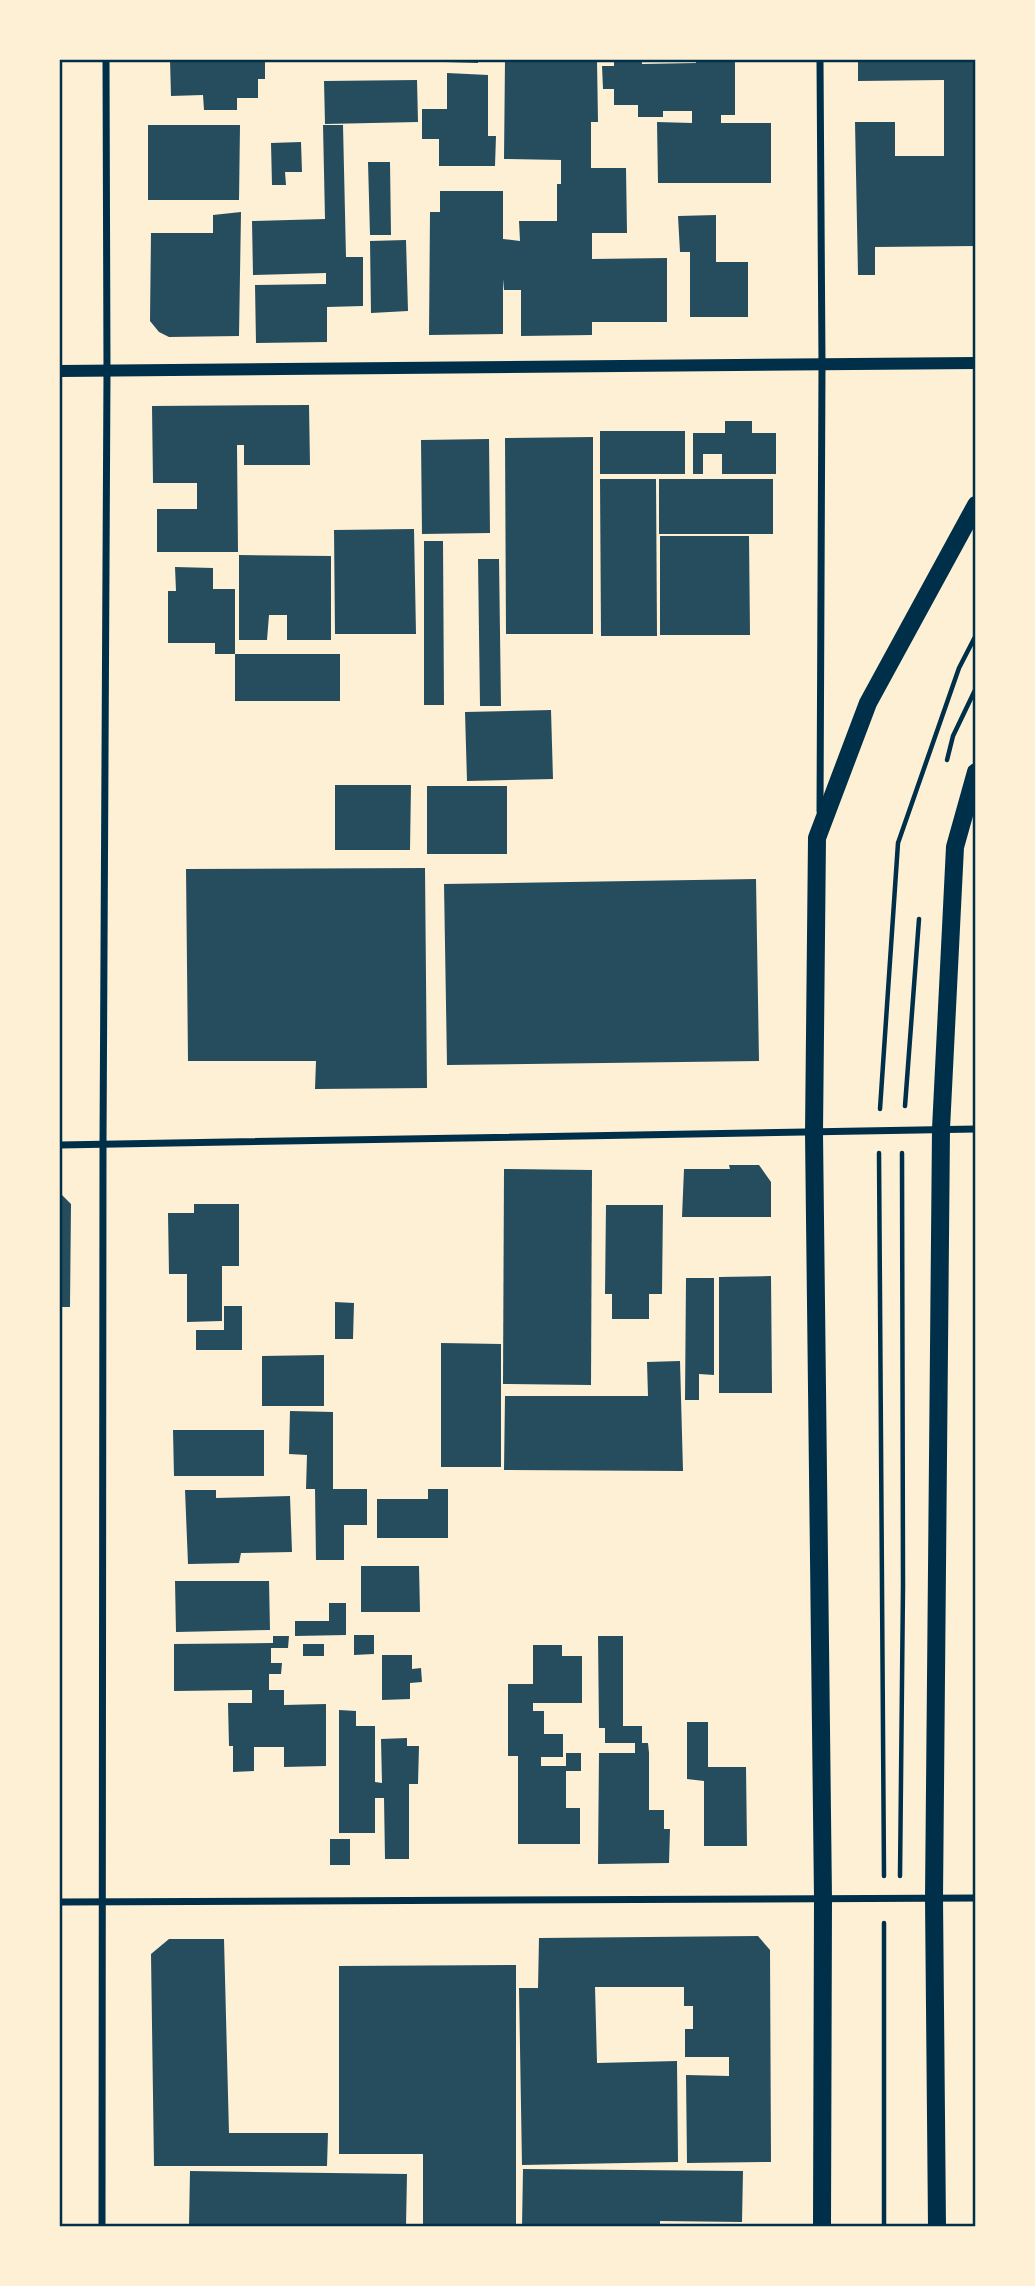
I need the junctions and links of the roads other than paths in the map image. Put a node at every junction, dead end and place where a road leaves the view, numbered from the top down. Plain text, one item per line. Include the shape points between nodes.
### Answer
1 (106, 60) edge
2 (820, 60) edge
3 (975, 363) edge
4 (822, 365) junction
5 (60, 371) edge
6 (107, 372) junction
7 (975, 505) edge
8 (975, 772) edge
9 (817, 838) junction
10 (941, 1129) junction
11 (975, 1129) edge
12 (814, 1133) junction
13 (60, 1145) edge
14 (103, 1145) junction
15 (934, 1898) junction
16 (975, 1898) edge
17 (823, 1899) junction
18 (60, 1902) edge
19 (103, 1902) junction
20 (102, 2227) edge
21 (822, 2227) edge
22 (937, 2227) edge

1 - 6 street
2 - 4 street
3 - 4 street
4 - 6 street
4 - 9 street via 821,803
5 - 6 street
6 - 14 street
7 - 9 main road via 868,702
8 - 10 main road via 955,847
9 - 12 main road
10 - 11 street
10 - 12 street
10 - 15 main road
12 - 14 street
12 - 17 main road
13 - 14 street
14 - 19 street
15 - 16 street
15 - 17 street
15 - 22 main road
17 - 19 street
17 - 21 main road
18 - 19 street
19 - 20 street

